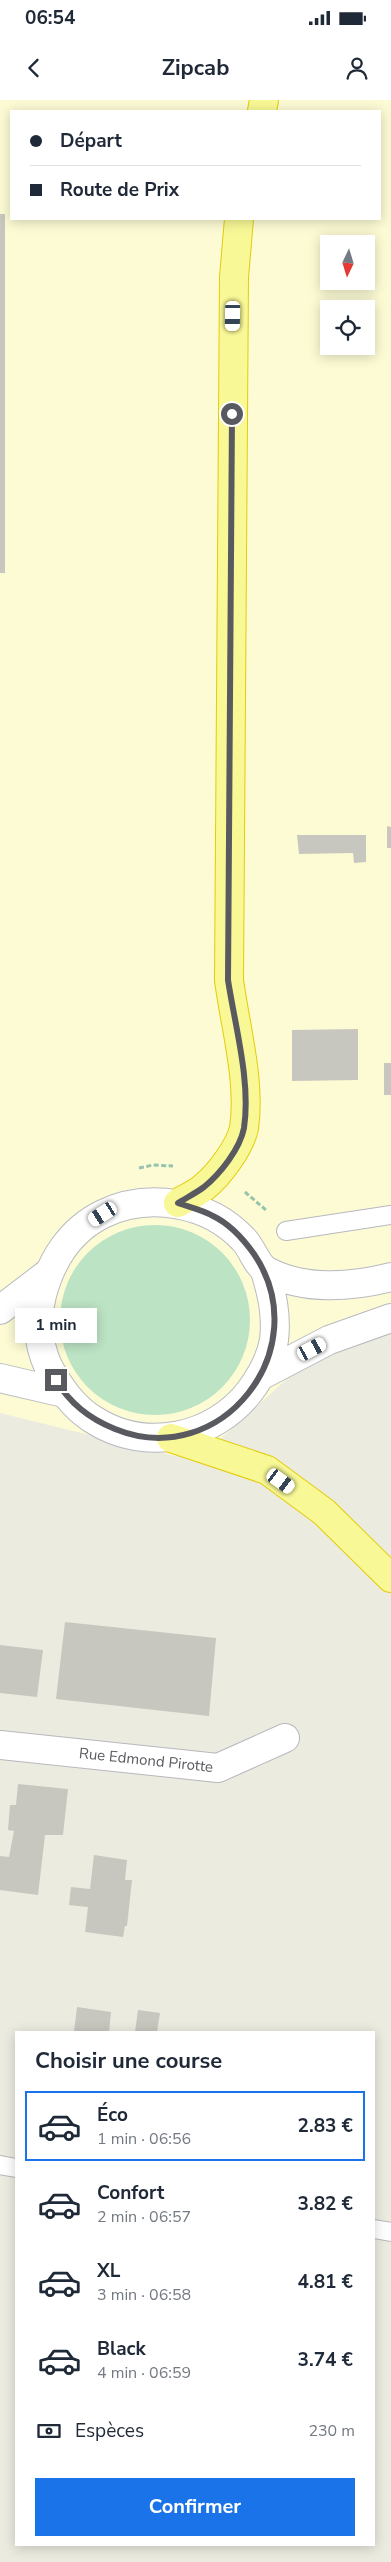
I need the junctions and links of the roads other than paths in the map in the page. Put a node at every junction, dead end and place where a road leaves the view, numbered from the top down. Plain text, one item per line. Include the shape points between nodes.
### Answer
1 (240, 220) edge
2 (178, 1203) junction
3 (391, 1215) edge
4 (286, 1231) dead end
5 (265, 1271) junction
6 (47, 1274) junction
7 (391, 1276) edge
8 (0, 1310) edge
9 (391, 1318) edge
10 (262, 1375) junction
11 (0, 1378) edge
12 (64, 1394) junction
13 (171, 1438) junction
14 (391, 1578) edge
15 (285, 1738) dead end
16 (0, 1745) edge
17 (0, 2165) edge
18 (15, 2168) edge
19 (375, 2229) edge
20 (391, 2232) edge

1 - 2 highway via 233,306 228,980 245,1073 244,1129 230,1158 204,1187
2 - 5 main road via 214,1216 244,1240
2 - 6 main road via 139,1203 103,1214 80,1229 61,1250
3 - 4 lane
5 - 7 main road via 306,1284 359,1285
5 - 10 main road via 275,1305 274,1341
6 - 8 main road
6 - 12 main road via 39,1304 39,1336 47,1366
9 - 10 main road via 329,1340
10 - 13 main road via 239,1405 208,1427
11 - 12 main road
12 - 13 main road via 94,1420 131,1436
13 - 14 highway via 267,1470 324,1512
15 - 16 main road, Rue Edmond Pirotte via 218,1768
17 - 18 lane
19 - 20 lane

